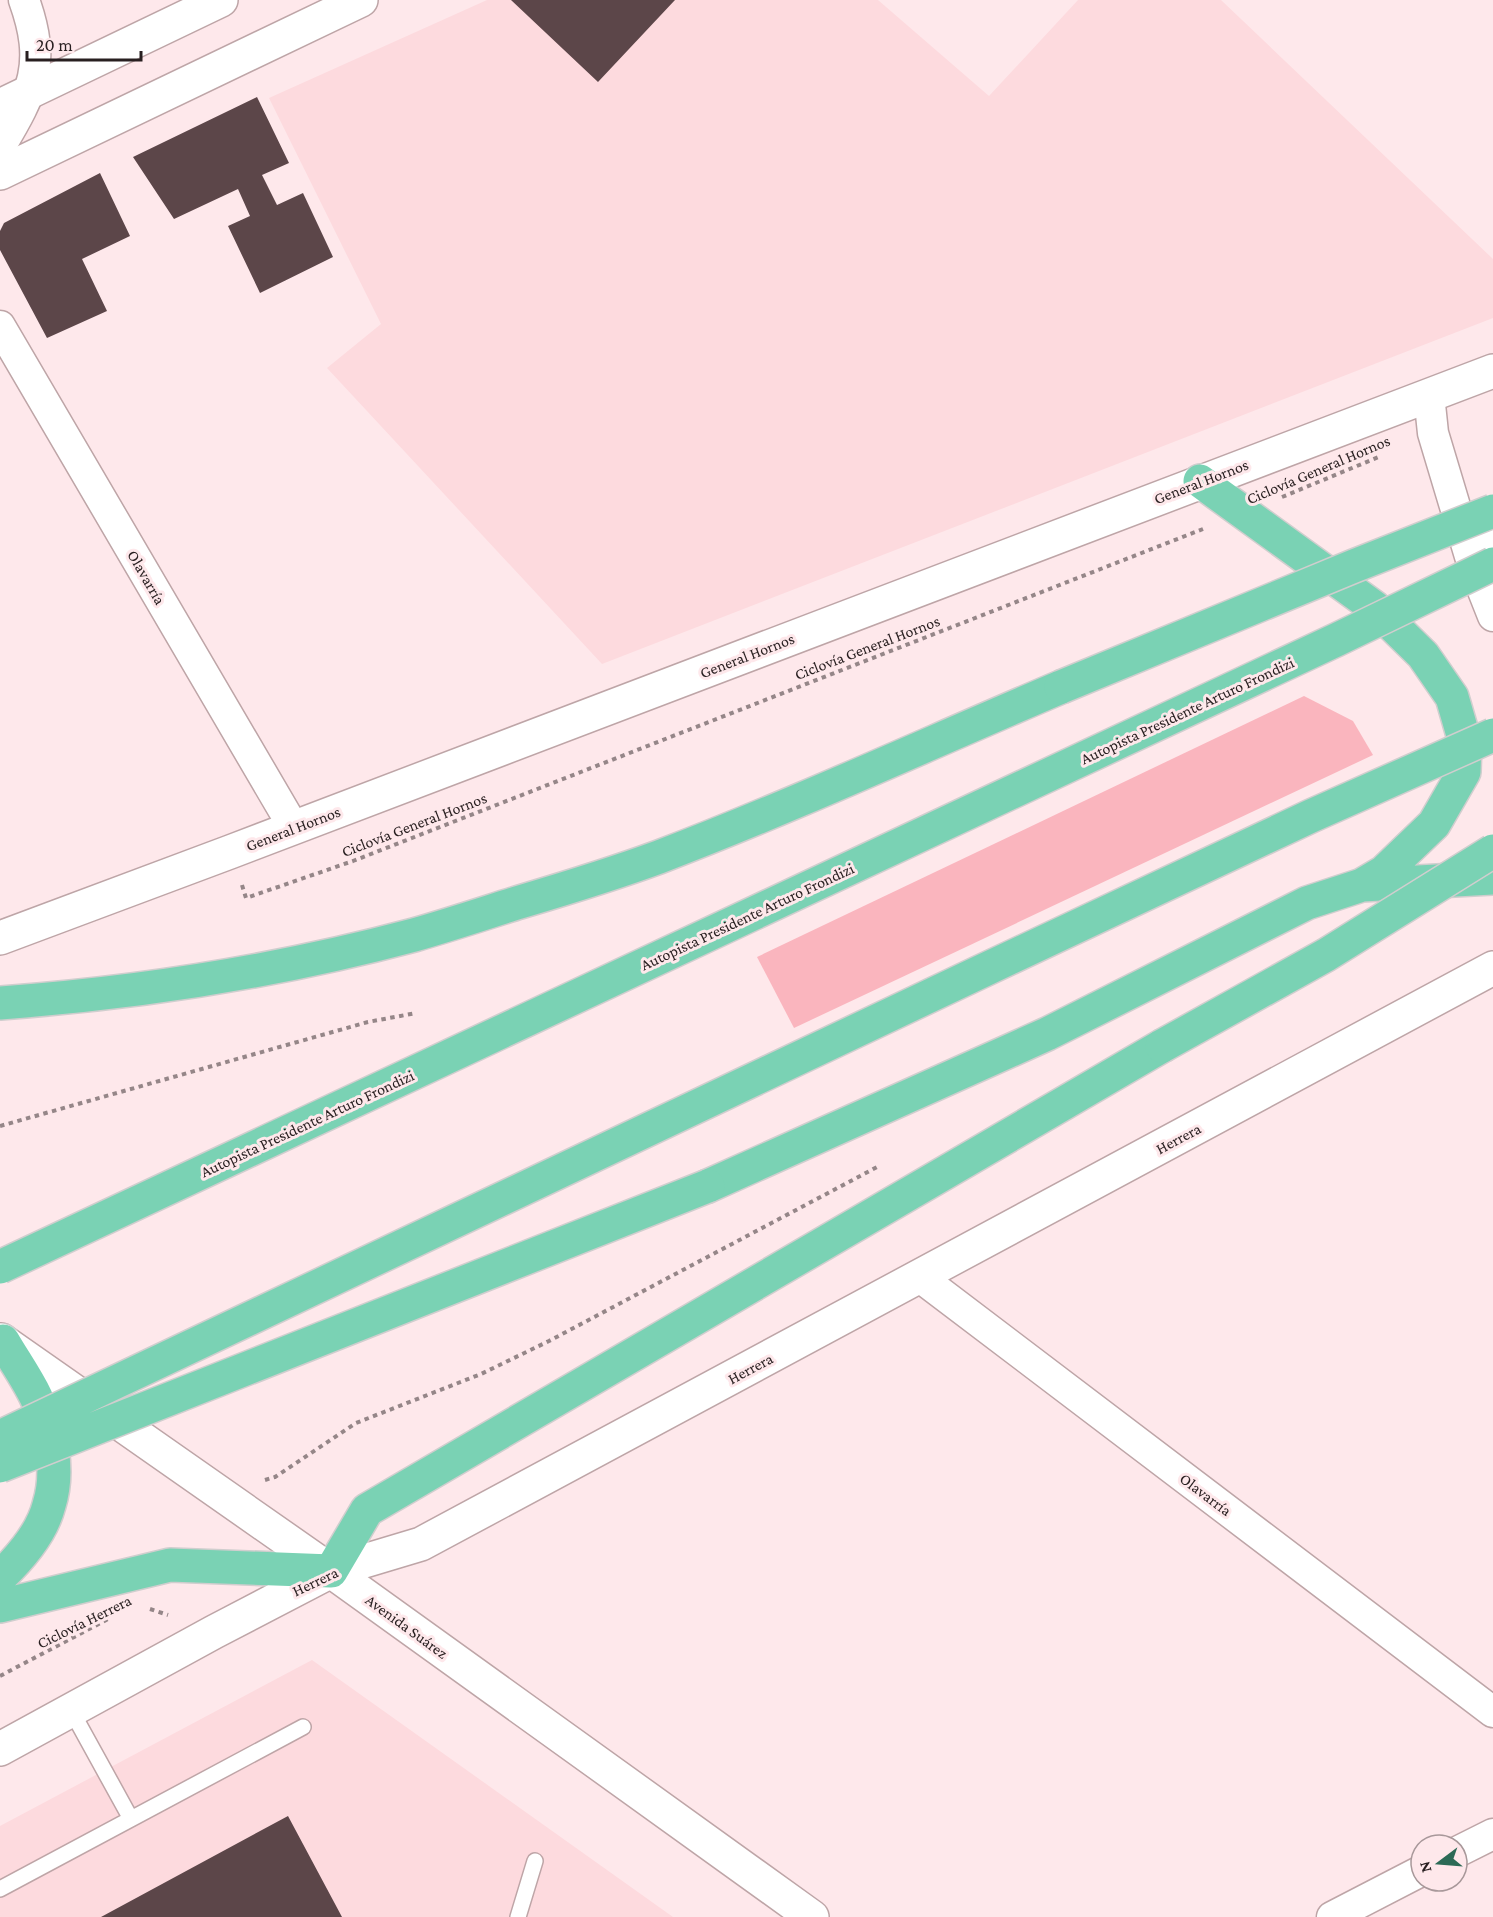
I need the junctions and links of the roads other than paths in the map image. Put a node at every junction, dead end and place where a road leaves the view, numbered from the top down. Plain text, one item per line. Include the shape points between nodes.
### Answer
1 (24, 0) edge
2 (221, 0) edge
3 (361, 0) edge
4 (29, 92) junction
5 (0, 106) edge
6 (0, 147) edge
7 (0, 172) edge
8 (0, 326) edge
9 (1493, 371) edge
10 (1429, 395) junction
11 (1200, 482) junction
12 (1493, 511) edge
13 (1493, 516) edge
14 (1493, 557) edge
15 (1493, 564) edge
16 (1493, 616) edge
17 (1493, 735) edge
18 (294, 828) junction
19 (1493, 851) edge
20 (1493, 878) edge
21 (1362, 885) junction
22 (0, 938) edge
23 (1493, 968) edge
24 (0, 1003) edge
25 (0, 1267) edge
26 (920, 1277) junction
27 (2, 1340) edge
28 (0, 1437) edge
29 (0, 1466) edge
30 (331, 1571) junction
31 (0, 1577) edge
32 (0, 1606) edge
33 (71, 1710) junction
34 (1493, 1712) edge
35 (303, 1727) dead end
36 (0, 1749) edge
37 (131, 1819) junction
38 (1493, 1834) edge
39 (1469, 1846) edge
40 (535, 1861) dead end
41 (1409, 1877) edge
42 (0, 1889) edge
43 (518, 1917) edge
44 (812, 1917) edge
45 (1332, 1917) edge

1 - 4 street via 35,40 36,67
2 - 4 street
3 - 7 street
4 - 5 street
4 - 6 street
8 - 18 street, Olavarría
9 - 10 street, General Hornos
10 - 11 street, General Hornos
10 - 16 street via 1434,433 1472,563
11 - 18 street, General Hornos
11 - 21 highway via 1374,607 1423,655 1452,697 1466,742 1464,772 1434,824 1384,872
12 - 24 highway, bridge via 607,875 414,935 302,960 178,983
13 - 14 street
15 - 25 highway, Autopista Presidente Arturo Frondizi, bridge
17 - 28 highway, bridge via 1311,816
18 - 22 street, General Hornos
19 - 30 highway, bridge via 1326,955 1162,1046 367,1510
20 - 21 highway
21 - 29 highway, bridge via 1306,903 1047,1034 708,1186
23 - 26 street, Herrera
26 - 30 street, Herrera via 421,1544
26 - 34 street, Olavarría
27 - 30 street, Avenida Suárez
27 - 31 highway via 36,1397 51,1440 54,1466 50,1505 39,1529
30 - 32 highway via 170,1565
30 - 33 street, Herrera
30 - 44 street, Avenida Suárez
33 - 36 street, Herrera
33 - 37 lane
35 - 37 lane
37 - 42 lane
38 - 39 street
40 - 43 lane
41 - 45 street

